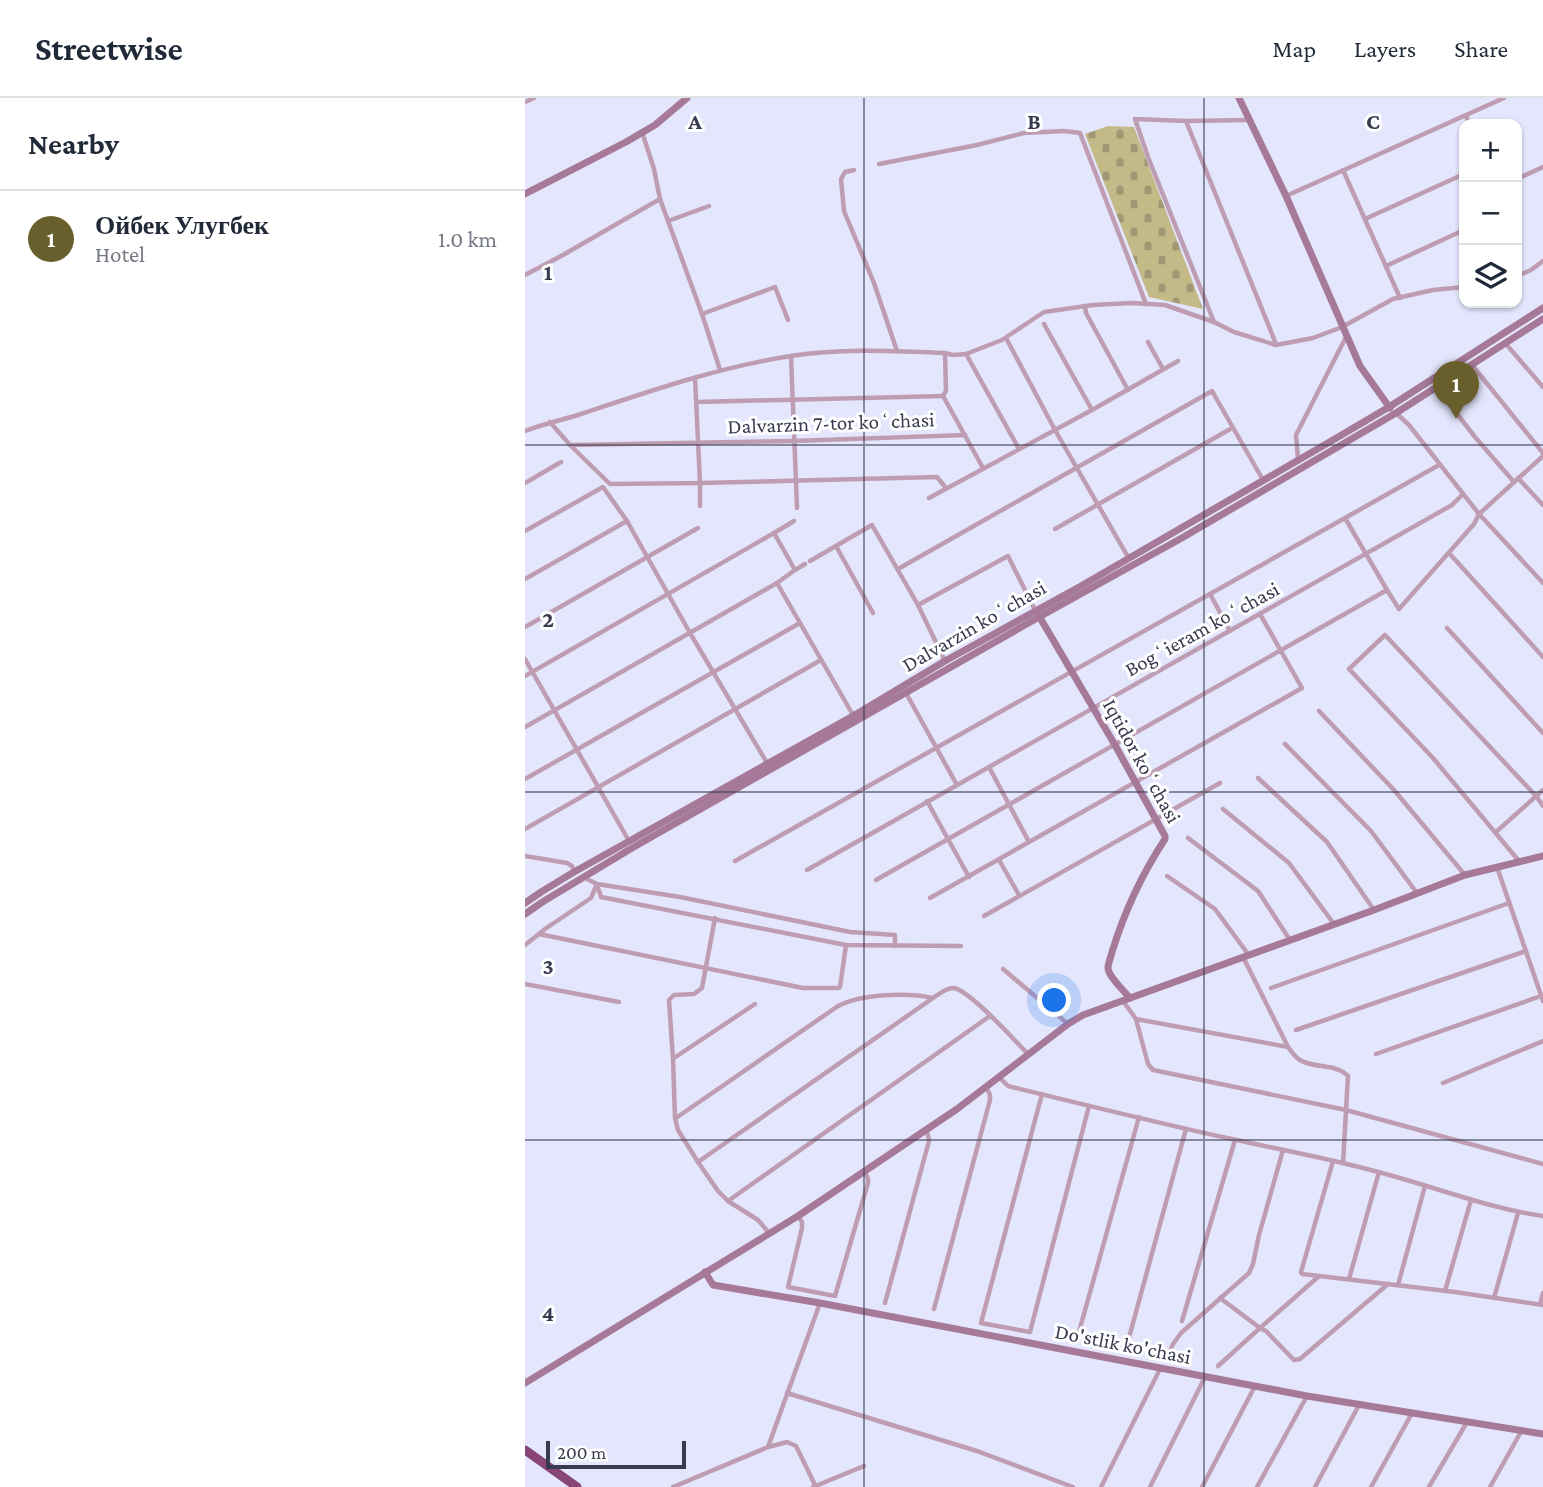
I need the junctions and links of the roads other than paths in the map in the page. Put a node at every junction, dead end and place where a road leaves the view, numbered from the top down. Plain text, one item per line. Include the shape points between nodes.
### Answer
1 (534, 98) edge
2 (687, 98) edge
3 (1239, 98) edge
4 (1504, 98) edge
5 (525, 102) edge
6 (1465, 116) junction
7 (1466, 119) edge
8 (1249, 120) junction
9 (1186, 121) junction
10 (642, 132) junction
11 (879, 164) dead end
12 (1543, 167) edge
13 (854, 170) dead end
14 (1343, 170) junction
15 (1459, 176) edge
16 (1522, 177) edge
17 (525, 194) edge
18 (1286, 196) junction
19 (660, 199) junction
20 (709, 206) dead end
21 (1365, 219) junction
22 (668, 221) junction
23 (1459, 232) edge
24 (1543, 261) edge
25 (1387, 266) junction
26 (1522, 274) edge
27 (525, 275) edge
28 (1459, 287) edge
29 (1400, 298) junction
30 (1146, 304) junction
31 (1085, 306) junction
32 (1543, 308) edge
33 (702, 314) junction
34 (788, 320) dead end
35 (1542, 321) edge
36 (1214, 322) junction
37 (1044, 324) dead end
38 (1342, 327) junction
39 (1346, 337) junction
40 (1006, 338) junction
41 (1148, 342) dead end
42 (1506, 344) junction
43 (1276, 345) junction
44 (897, 351) junction
45 (945, 353) junction
46 (966, 354) junction
47 (791, 356) junction
48 (1178, 361) dead end
49 (1472, 365) junction
50 (1163, 369) junction
51 (720, 370) junction
52 (695, 378) junction
53 (1543, 387) edge
54 (1437, 388) junction
55 (1128, 390) junction
56 (943, 396) junction
57 (793, 400) junction
58 (697, 402) junction
59 (1389, 407) junction
60 (1092, 410) junction
61 (1396, 413) junction
62 (550, 422) junction
63 (1232, 428) junction
64 (1055, 430) junction
65 (525, 431) edge
66 (965, 435) junction
67 (794, 441) junction
68 (698, 443) junction
69 (570, 445) junction
70 (1019, 449) junction
71 (1543, 455) edge
72 (1298, 460) junction
73 (561, 463) dead end
74 (1439, 465) junction
75 (983, 468) junction
76 (1077, 468) junction
77 (1263, 480) junction
78 (1516, 480) junction
79 (796, 481) junction
80 (525, 482) edge
81 (700, 483) junction
82 (946, 488) junction
83 (1463, 494) junction
84 (929, 498) dead end
85 (1097, 504) junction
86 (1543, 505) edge
87 (700, 506) dead end
88 (797, 508) dead end
89 (1479, 514) junction
90 (1345, 519) junction
91 (627, 521) junction
92 (794, 521) dead end
93 (698, 527) dead end
94 (1055, 529) dead end
95 (525, 531) edge
96 (774, 533) junction
97 (836, 546) junction
98 (1449, 553) junction
99 (1366, 554) junction
100 (647, 556) junction
101 (1128, 557) junction
102 (898, 569) junction
103 (795, 570) junction
104 (525, 579) edge
105 (777, 583) junction
106 (1543, 583) edge
107 (1091, 584) junction
108 (1387, 590) junction
109 (668, 594) junction
110 (1210, 594) junction
111 (918, 605) junction
112 (873, 613) dead end
113 (1037, 613) junction
114 (1260, 614) junction
115 (800, 623) junction
116 (525, 627) edge
117 (1447, 628) dead end
118 (1230, 631) junction
119 (690, 633) junction
120 (1282, 651) junction
121 (1543, 657) edge
122 (525, 659) edge
123 (821, 660) junction
124 (945, 662) junction
125 (532, 671) junction
126 (1072, 671) junction
127 (713, 672) junction
128 (525, 676) edge
129 (906, 693) junction
130 (1093, 708) junction
131 (555, 710) junction
132 (734, 710) junction
133 (1319, 711) dead end
134 (853, 716) junction
135 (843, 725) junction
136 (525, 727) edge
137 (1543, 733) edge
138 (1285, 744) dead end
139 (1115, 746) junction
140 (936, 748) junction
141 (577, 750) junction
142 (767, 764) junction
143 (989, 766) junction
144 (1258, 778) dead end
145 (525, 779) edge
146 (1135, 782) junction
147 (1220, 783) dead end
148 (957, 785) junction
149 (599, 787) junction
150 (1543, 790) edge
151 (1536, 796) junction
152 (927, 801) junction
153 (1009, 804) junction
154 (1543, 806) edge
155 (1223, 809) dead end
156 (1156, 819) junction
157 (525, 829) edge
158 (1496, 832) junction
159 (1188, 838) dead end
160 (948, 839) junction
161 (629, 841) junction
162 (1029, 842) junction
163 (525, 856) edge
164 (1543, 856) edge
165 (999, 860) junction
166 (735, 861) dead end
167 (1520, 862) junction
168 (1497, 867) junction
169 (807, 870) dead end
170 (574, 872) junction
171 (1465, 875) junction
172 (1167, 876) dead end
173 (584, 877) junction
174 (969, 877) junction
175 (876, 880) dead end
176 (597, 884) junction
177 (1418, 893) junction
178 (538, 894) junction
179 (1019, 895) junction
180 (930, 898) dead end
181 (544, 901) junction
182 (525, 903) edge
183 (1509, 904) junction
184 (1374, 910) junction
185 (525, 914) edge
186 (983, 916) dead end
187 (715, 918) junction
188 (1334, 925) junction
189 (525, 934) edge
190 (539, 934) junction
191 (531, 940) junction
192 (1290, 940) junction
193 (846, 945) junction
194 (525, 946) edge
195 (895, 946) junction
196 (961, 946) dead end
197 (1526, 951) junction
198 (1246, 956) junction
199 (705, 968) junction
200 (1003, 969) dead end
201 (525, 984) edge
202 (1271, 988) dead end
203 (933, 998) junction
204 (1542, 999) edge
205 (1127, 1000) junction
206 (619, 1002) dead end
207 (755, 1004) dead end
208 (991, 1016) junction
209 (1136, 1019) junction
210 (1068, 1024) junction
211 (1296, 1030) dead end
212 (1543, 1041) edge
213 (1288, 1047) junction
214 (1028, 1054) junction
215 (1376, 1054) dead end
216 (673, 1059) junction
217 (999, 1077) junction
218 (1443, 1083) dead end
219 (986, 1087) junction
220 (1042, 1094) junction
221 (1089, 1106) junction
222 (1346, 1110) junction
223 (1139, 1117) junction
224 (675, 1118) junction
225 (1187, 1129) junction
226 (925, 1130) junction
227 (1235, 1140) junction
228 (1283, 1150) junction
229 (1333, 1161) junction
230 (698, 1162) junction
231 (1343, 1163) junction
232 (1543, 1164) edge
233 (865, 1171) junction
234 (1379, 1172) junction
235 (1425, 1186) junction
236 (727, 1200) junction
237 (1471, 1200) junction
238 (1518, 1213) junction
239 (798, 1216) junction
240 (1543, 1216) edge
241 (770, 1233) junction
242 (705, 1272) junction
243 (1319, 1276) junction
244 (1349, 1279) junction
245 (1388, 1284) junction
246 (1398, 1285) junction
247 (1445, 1291) junction
248 (1543, 1293) edge
249 (1220, 1298) junction
250 (1494, 1298) junction
251 (820, 1303) junction
252 (885, 1303) dead end
253 (1541, 1304) edge
254 (934, 1309) dead end
255 (1182, 1321) dead end
256 (1260, 1328) junction
257 (1030, 1332) junction
258 (1077, 1339) dead end
259 (1027, 1343) junction
260 (1127, 1345) dead end
261 (1167, 1356) dead end
262 (1218, 1366) dead end
263 (1160, 1368) junction
264 (1205, 1377) junction
265 (525, 1383) edge
266 (1255, 1386) junction
267 (787, 1393) junction
268 (1307, 1396) junction
269 (1360, 1405) junction
270 (1412, 1413) junction
271 (1467, 1422) junction
272 (1521, 1430) junction
273 (1543, 1434) edge
274 (768, 1447) junction
275 (525, 1450) edge
276 (525, 1457) edge
277 (864, 1466) dead end
278 (1052, 1479) junction
279 (567, 1487) edge
280 (577, 1487) edge
281 (673, 1487) edge
282 (814, 1487) edge
283 (1047, 1487) edge
284 (1073, 1487) edge
285 (1101, 1487) edge
286 (1150, 1487) edge
287 (1202, 1487) edge
288 (1257, 1487) edge
289 (1315, 1487) edge
290 (1371, 1487) edge
291 (1429, 1487) edge
292 (1490, 1487) edge

1 - 5 street
2 - 10 street
3 - 8 street
4 - 6 street
6 - 7 street
6 - 14 street
8 - 9 street
8 - 18 street
9 - 36 street via 1135,119
9 - 43 street
10 - 17 street
10 - 19 street
11 - 30 street via 1024,133 1080,133
12 - 16 street
13 - 44 street via 841,179 845,211
14 - 18 street
14 - 21 street
15 - 21 street
18 - 38 street
19 - 22 street
19 - 27 street
20 - 22 street
21 - 25 street
22 - 33 street
23 - 25 street
24 - 26 street
25 - 29 street
28 - 29 street
29 - 38 street
30 - 31 street
30 - 36 street via 1165,305
31 - 40 street via 1044,312
31 - 55 street
32 - 59 street, Dalvarzin koʻchasi
33 - 34 street via 775,288
33 - 51 street
35 - 42 street, Dalvarzin koʻchasi
36 - 43 street
37 - 60 street
38 - 39 street
38 - 43 street
39 - 59 street
39 - 72 street via 1296,435
40 - 46 street
40 - 64 street
41 - 50 street
42 - 49 street, Dalvarzin koʻchasi
42 - 53 street
44 - 45 street
44 - 47 street
45 - 46 street
45 - 56 street
46 - 70 street
47 - 51 street
47 - 57 street
48 - 50 street
49 - 54 street, Dalvarzin koʻchasi
49 - 71 street
50 - 55 street
51 - 52 street
52 - 58 street
52 - 62 street
54 - 61 street, Dalvarzin koʻchasi
54 - 78 street
55 - 60 street
56 - 57 street
56 - 66 street
57 - 58 street
57 - 67 street
58 - 68 street
59 - 61 street
59 - 72 street, Dalvarzin koʻchasi
60 - 64 street
61 - 74 street
61 - 107 street, Dalvarzin koʻchasi
62 - 65 street
62 - 69 street
63 - 76 street via 1212,391
63 - 77 street
63 - 85 street
64 - 70 street
64 - 76 street
66 - 67 street, Dalvarzin 7-tor koʻchasi
66 - 75 street
67 - 68 street, Dalvarzin 7-tor koʻchasi
67 - 79 street
68 - 69 street, Dalvarzin 7-tor koʻchasi
68 - 81 street
69 - 81 street via 610,484
70 - 75 street
71 - 78 street
72 - 77 street, Dalvarzin koʻchasi
73 - 80 street
74 - 83 street
74 - 90 street
75 - 82 street
76 - 85 street
76 - 102 street
77 - 101 street, Dalvarzin koʻchasi
78 - 86 street
78 - 89 street
79 - 81 street
79 - 82 street via 937,477
79 - 88 street
81 - 87 street
82 - 84 street
83 - 89 street
83 - 99 street, Bogʻieram koʻchasi via 1452,505
85 - 94 street
85 - 101 street
89 - 98 street
89 - 106 street
90 - 99 street
90 - 110 street
91 - 95 street via 603,487
91 - 100 street
91 - 104 street
92 - 96 street
93 - 100 street
96 - 103 street
96 - 109 street
97 - 102 street via 872,525
97 - 103 street
97 - 112 street
98 - 108 street via 1399,609
98 - 121 street
99 - 108 street
99 - 114 street, Bogʻieram koʻchasi
100 - 109 street
100 - 116 street
101 - 107 street, Dalvarzin koʻchasi
102 - 111 street
103 - 105 street
105 - 115 street
105 - 119 street
107 - 113 street, Dalvarzin koʻchasi
108 - 120 street
109 - 119 street
109 - 125 street
110 - 118 street
110 - 126 street
111 - 113 street via 1008,556
111 - 124 street
113 - 124 street, Dalvarzin koʻchasi
113 - 126 street, Iqtidor koʻchasi
113 - 129 street, Dalvarzin koʻchasi
114 - 118 street, Bogʻieram koʻchasi
114 - 120 street
115 - 123 street
115 - 127 street
117 - 137 street
118 - 130 street, Bogʻieram koʻchasi
119 - 127 street
119 - 131 street
120 - 139 street
120 - 146 street via 1302,688
122 - 125 street
123 - 132 street
123 - 134 street
124 - 134 street, Dalvarzin koʻchasi
125 - 128 street
125 - 131 street
126 - 130 street, Iqtidor koʻchasi
126 - 140 street
127 - 132 street
127 - 141 street
129 - 135 street, Dalvarzin koʻchasi
129 - 140 street
130 - 139 street, Iqtidor koʻchasi
130 - 143 street, Bogʻieram koʻchasi
131 - 136 street
131 - 141 street
132 - 142 street
132 - 149 street
133 - 171 street
134 - 135 street, Dalvarzin koʻchasi
135 - 142 street, Dalvarzin koʻchasi
135 - 173 street, Dalvarzin koʻchasi
138 - 177 street via 1371,831
139 - 146 street, Iqtidor koʻchasi
139 - 153 street
140 - 148 street
140 - 166 street
141 - 145 street
141 - 149 street
142 - 161 street, Dalvarzin koʻchasi
143 - 148 street, Bogʻieram koʻchasi
143 - 153 street
144 - 184 street via 1327,842
146 - 156 street, Iqtidor koʻchasi
146 - 162 street
147 - 156 street
148 - 152 street, Bogʻieram koʻchasi
149 - 157 street
149 - 161 street
150 - 151 street
151 - 154 street
151 - 158 street
151 - 158 street via 1385,635 1349,669
152 - 160 street
152 - 169 street, Bogʻieram koʻchasi
153 - 160 street
153 - 162 street
155 - 188 street via 1289,863
156 - 179 street
156 - 205 street, Iqtidor koʻchasi via 1165,839 1135,893 1108,970
158 - 167 street
159 - 192 street via 1258,891
160 - 174 street
160 - 175 street
161 - 170 street, Dalvarzin koʻchasi
162 - 165 street
163 - 170 street via 567,863
164 - 167 street
165 - 174 street
165 - 179 street
167 - 168 street
168 - 171 street
168 - 183 street
170 - 178 street, Dalvarzin koʻchasi
171 - 177 street
172 - 198 street via 1215,909
173 - 176 street
173 - 181 street, Dalvarzin koʻchasi
174 - 180 street
176 - 187 street via 601,897
176 - 190 street via 591,898
176 - 195 street via 850,932 895,935
177 - 184 street
178 - 181 street
178 - 182 street, Dalvarzin koʻchasi
179 - 186 street
181 - 185 street, Dalvarzin koʻchasi
183 - 197 street
183 - 202 street
184 - 188 street
187 - 193 street
187 - 199 street
188 - 192 street
189 - 191 street
190 - 191 street
190 - 199 street
191 - 194 street
192 - 198 street
193 - 195 street
193 - 199 street via 838,988 803,988
195 - 196 street
197 - 204 street
197 - 211 street
198 - 205 street
198 - 213 street
199 - 216 street via 699,992 674,995 669,1000
200 - 210 street
201 - 206 street
203 - 208 street via 944,991 962,990
203 - 224 street via 850,1000
203 - 230 street
204 - 215 street
205 - 209 street
205 - 210 street
207 - 216 street
208 - 214 street
208 - 236 street
209 - 213 street
209 - 222 street via 1153,1070
210 - 214 street
212 - 218 street
213 - 222 street via 1311,1065 1344,1071 1348,1076
214 - 217 street
216 - 224 street
217 - 219 street
217 - 220 street via 1008,1087
219 - 226 street
219 - 254 street via 990,1100
220 - 221 street
220 - 257 street via 981,1323
221 - 223 street
221 - 257 street
222 - 231 street
222 - 232 street
223 - 225 street
223 - 258 street
224 - 230 street
225 - 227 street
225 - 260 street
226 - 233 street
226 - 252 street via 929,1141
227 - 228 street
227 - 255 street
228 - 229 street
228 - 249 street via 1253,1264
229 - 231 street
229 - 243 street via 1301,1272
230 - 236 street
231 - 234 street
233 - 239 street
233 - 239 street via 868,1183 835,1296 788,1287 803,1228
234 - 235 street
234 - 244 street
235 - 237 street
235 - 246 street
236 - 241 street
237 - 238 street
237 - 247 street
238 - 240 street
238 - 250 street
239 - 241 street
241 - 242 street
242 - 251 street, Do'stlik ko'chasi via 712,1285
242 - 265 street
243 - 244 street
243 - 256 street
244 - 245 street
245 - 246 street
245 - 256 street via 1298,1361
246 - 247 street
247 - 250 street
248 - 253 street
249 - 256 street
249 - 261 street via 1181,1333
250 - 253 street
251 - 259 street, Do'stlik ko'chasi
251 - 267 street
256 - 262 street
257 - 259 street
259 - 263 street, Do'stlik ko'chasi
263 - 264 street, Do'stlik ko'chasi
263 - 285 street
264 - 266 street, Do'stlik ko'chasi
264 - 286 street
266 - 268 street, Do'stlik ko'chasi
266 - 287 street
267 - 274 street
267 - 278 street
268 - 269 street, Do'stlik ko'chasi
268 - 288 street
269 - 270 street, Do'stlik ko'chasi
269 - 289 street
270 - 271 street, Do'stlik ko'chasi
270 - 290 street
271 - 272 street, Do'stlik ko'chasi
271 - 291 street
272 - 273 street, Do'stlik ko'chasi
272 - 292 street
274 - 281 street
274 - 282 street via 787,1442 796,1446
275 - 280 highway
276 - 279 highway
277 - 282 street
278 - 283 street
278 - 284 street

